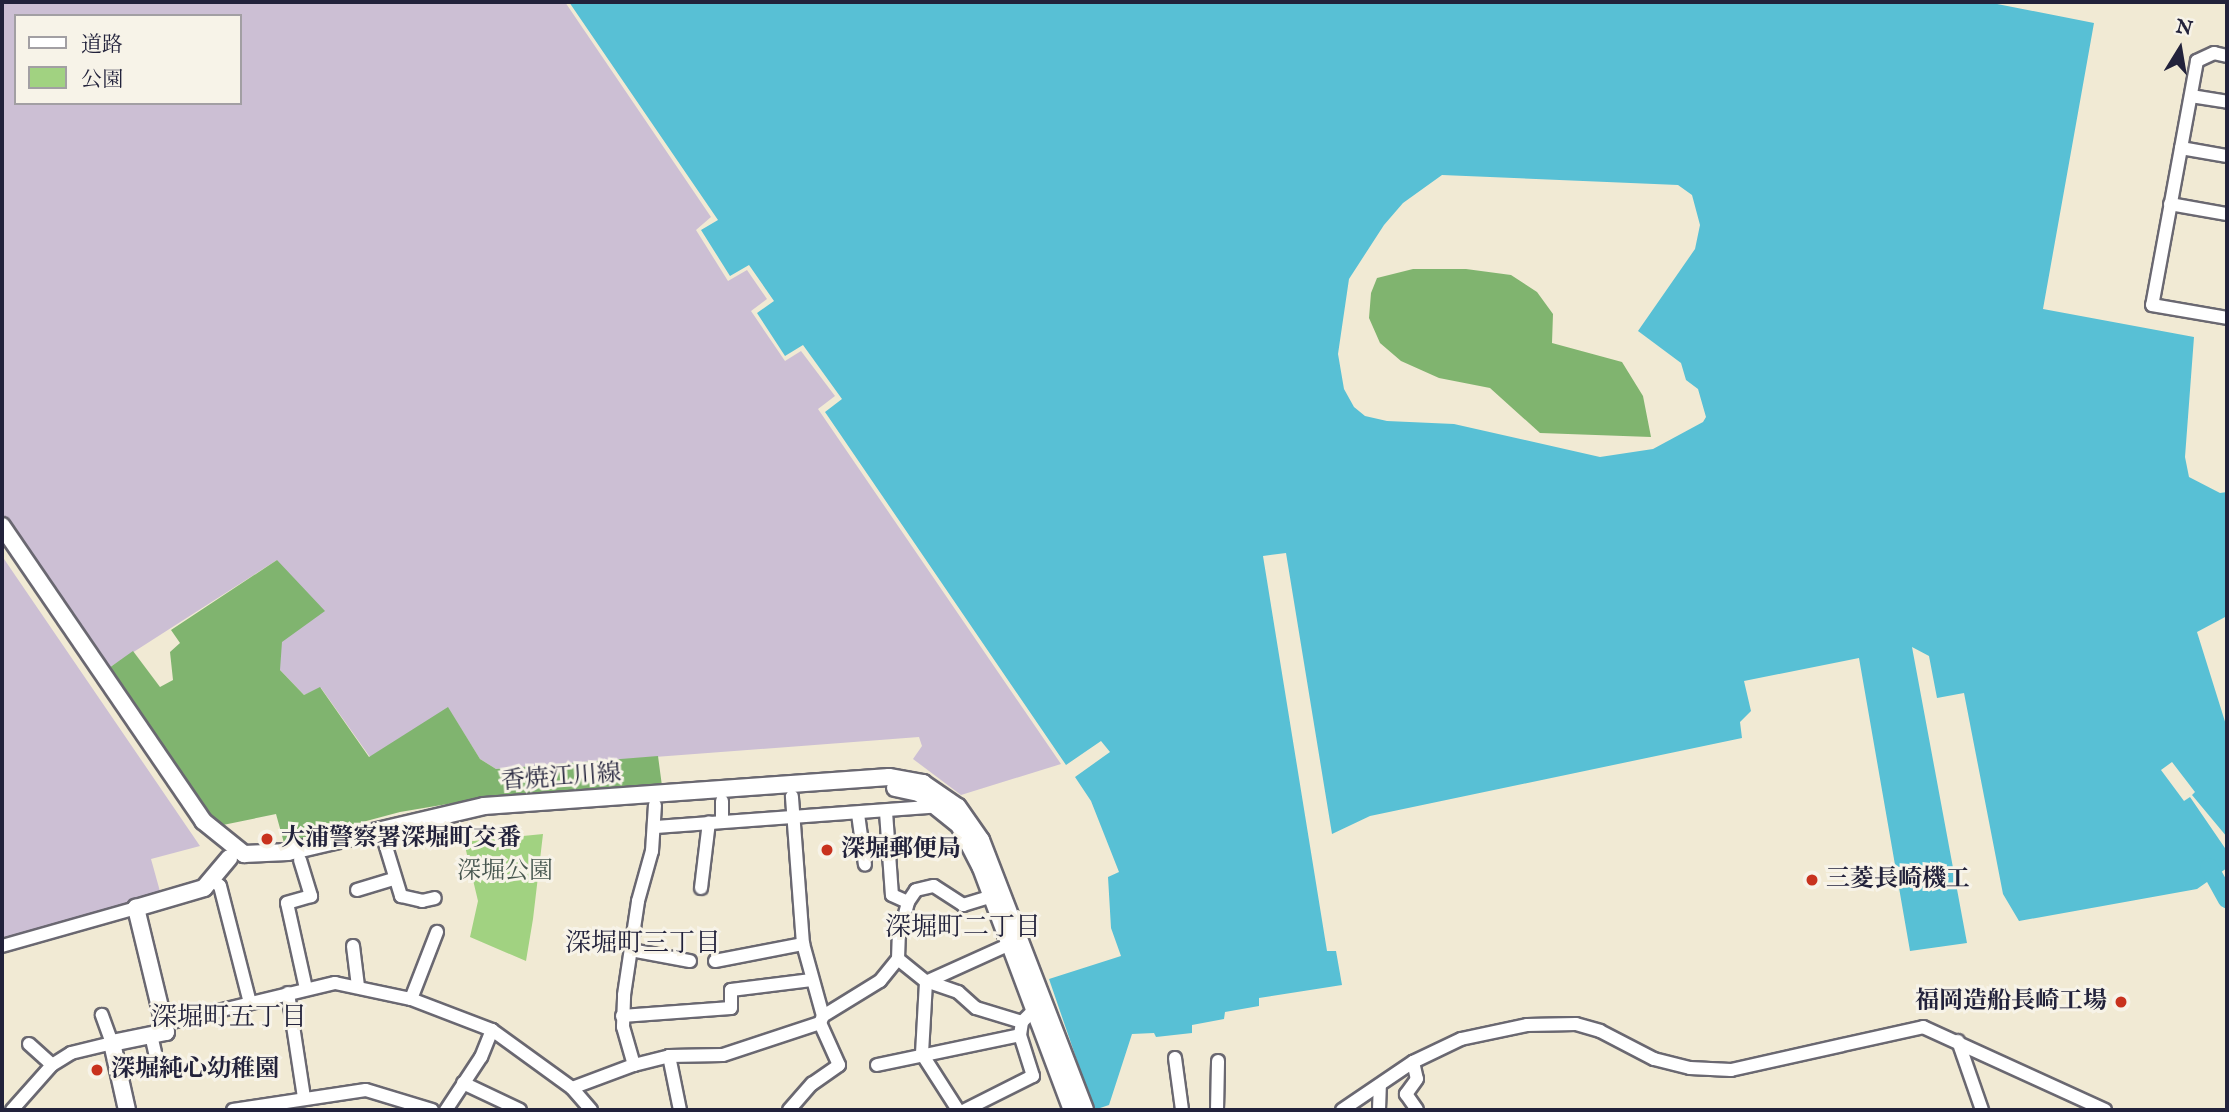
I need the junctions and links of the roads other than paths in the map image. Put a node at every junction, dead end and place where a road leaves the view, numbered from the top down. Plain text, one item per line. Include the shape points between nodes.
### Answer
1 (2227, 56) edge
2 (2191, 96) junction
3 (2227, 102) edge
4 (2181, 148) junction
5 (2227, 156) edge
6 (2170, 204) junction
7 (2227, 214) edge
8 (2227, 318) edge
9 (2, 526) edge
10 (2, 544) edge
11 (905, 784) junction
12 (792, 799) junction
13 (722, 801) junction
14 (655, 805) junction
15 (949, 809) junction
16 (886, 812) junction
17 (858, 814) junction
18 (794, 817) junction
19 (716, 822) junction
20 (655, 827) junction
21 (385, 846) junction
22 (229, 858) junction
23 (300, 860) junction
24 (865, 865) dead end
25 (393, 879) junction
26 (216, 883) junction
27 (701, 888) dead end
28 (357, 890) dead end
29 (992, 896) junction
30 (436, 898) dead end
31 (908, 901) junction
32 (138, 916) junction
33 (436, 932) dead end
34 (803, 944) junction
35 (1010, 944) junction
36 (2, 946) edge
37 (353, 946) dead end
38 (631, 950) junction
39 (898, 959) junction
40 (690, 961) dead end
41 (715, 961) dead end
42 (811, 980) junction
43 (928, 982) junction
44 (358, 986) junction
45 (306, 989) junction
46 (288, 993) junction
47 (411, 999) junction
48 (250, 1003) junction
49 (1035, 1009) junction
50 (102, 1015) dead end
51 (622, 1016) junction
52 (822, 1020) junction
53 (164, 1024) junction
54 (1021, 1028) junction
55 (492, 1030) junction
56 (151, 1035) junction
57 (1958, 1041) junction
58 (112, 1043) junction
59 (30, 1044) dead end
60 (155, 1053) dead end
61 (922, 1054) junction
62 (669, 1056) junction
63 (1175, 1058) dead end
64 (1218, 1061) dead end
65 (1413, 1062) junction
66 (52, 1065) junction
67 (634, 1065) junction
68 (877, 1065) dead end
69 (463, 1083) junction
70 (1069, 1085) junction
71 (1380, 1086) junction
72 (572, 1088) junction
73 (304, 1098) junction
74 (276, 1107) edge
75 (12, 1110) edge
76 (127, 1110) edge
77 (233, 1110) edge
78 (432, 1110) edge
79 (446, 1110) edge
80 (520, 1110) edge
81 (591, 1110) edge
82 (680, 1110) edge
83 (789, 1110) edge
84 (958, 1110) edge
85 (965, 1110) edge
86 (1073, 1110) edge
87 (1085, 1110) edge
88 (1182, 1110) edge
89 (1217, 1110) edge
90 (1342, 1110) edge
91 (1379, 1110) edge
92 (1417, 1110) edge
93 (1982, 1110) edge
94 (2105, 1110) edge

1 - 2 street via 2214,54 2197,61
2 - 3 street
2 - 4 street
4 - 5 street
4 - 6 street
6 - 7 street
6 - 8 street via 2152,305
9 - 11 main road, 香焼江川線 via 203,821 244,854 288,852 484,806
10 - 22 main road, 香焼江川線 via 195,828
11 - 12 main road, 香焼江川線
11 - 15 main road, 香焼江川線
12 - 13 main road, 香焼江川線
12 - 18 street
13 - 14 main road, 香焼江川線
13 - 19 street
14 - 20 street
14 - 21 main road, 香焼江川線 via 485,817
15 - 16 street
15 - 29 main road
15 - 70 main road via 992,863
16 - 17 street
16 - 31 street via 892,895
17 - 18 street
17 - 24 street
18 - 19 street
18 - 34 street
19 - 20 street
19 - 27 street
20 - 38 street
21 - 23 main road, 香焼江川線
21 - 25 street
22 - 23 main road, 香焼江川線 via 259,866
22 - 26 main road
23 - 45 street via 311,896 287,903
25 - 28 street
25 - 30 street via 401,896 422,901
26 - 32 main road
26 - 48 street
29 - 31 street via 963,905 934,886 916,890
29 - 35 main road
31 - 39 street
32 - 36 street
32 - 53 main road
33 - 47 street
34 - 41 street
34 - 42 street
35 - 43 street
35 - 49 main road
37 - 44 street
38 - 40 street
38 - 51 street
39 - 43 street
39 - 52 street via 880,981
42 - 51 street via 731,990 730,1008
42 - 52 street
43 - 54 street via 958,992 976,1007
43 - 61 street
44 - 45 street via 335,983
44 - 47 street
45 - 46 street
46 - 48 street
46 - 73 street
47 - 55 street
48 - 53 street
49 - 54 street
49 - 70 main road
50 - 58 street
51 - 67 street
52 - 62 street via 723,1055
52 - 83 street via 839,1065 812,1084
53 - 56 main road via 166,1032
54 - 61 street
54 - 85 street via 1033,1076
55 - 69 street
55 - 72 street
56 - 58 main road
56 - 60 street
57 - 65 street via 1923,1027 1731,1070 1690,1068 1654,1059 1576,1024 1527,1025 1461,1039
57 - 93 street
57 - 94 street
58 - 66 street via 71,1052
58 - 76 main road
59 - 66 street
61 - 68 street
61 - 84 street
62 - 67 street
62 - 82 street
63 - 88 street
64 - 89 street
65 - 71 street
65 - 92 street via 1417,1079 1406,1094
66 - 75 street
67 - 72 street
69 - 79 street
69 - 80 street
70 - 86 main road
70 - 87 main road
71 - 90 street
71 - 91 street
72 - 81 street
73 - 74 street
73 - 78 street via 378,1091
74 - 77 street

